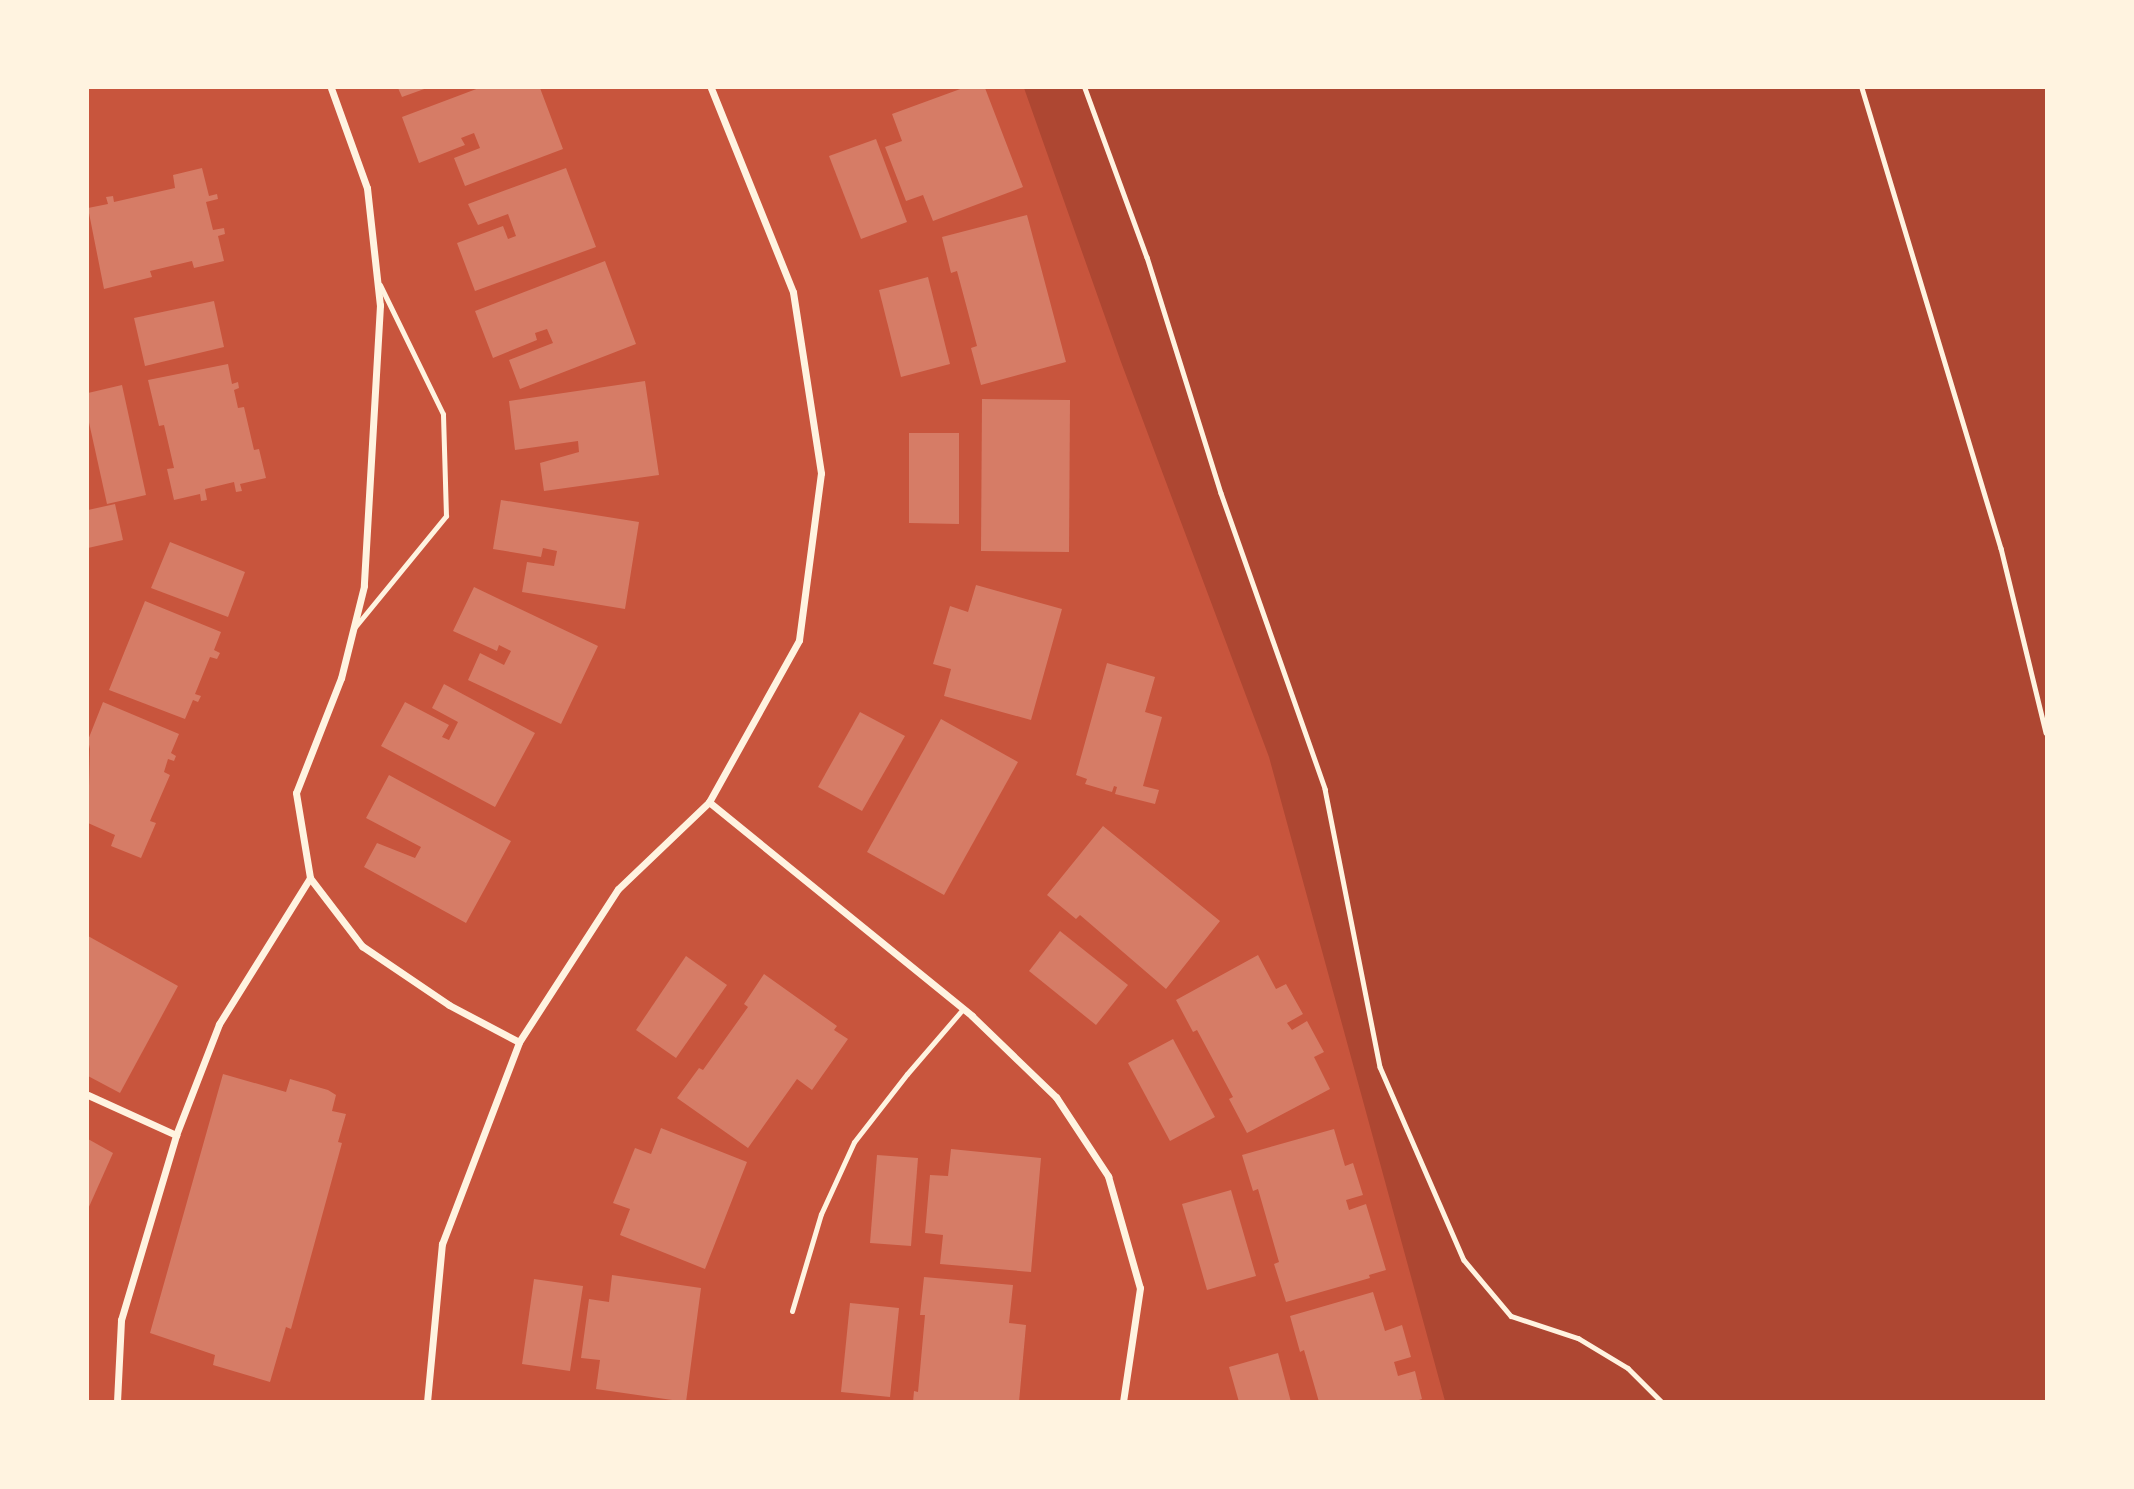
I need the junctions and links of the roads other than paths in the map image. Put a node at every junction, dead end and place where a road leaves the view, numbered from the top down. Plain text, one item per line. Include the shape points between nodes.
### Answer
1 (331, 88) edge
2 (711, 88) edge
3 (377, 278) junction
4 (353, 629) junction
5 (709, 802) junction
6 (310, 878) junction
7 (963, 1009) junction
8 (519, 1042) junction
9 (88, 1095) edge
10 (176, 1135) junction
11 (792, 1311) dead end
12 (117, 1402) edge
13 (427, 1402) edge
14 (1123, 1402) edge

1 - 3 street via 367,188
2 - 5 street via 793,292 821,473 799,640
3 - 4 street via 380,305 364,586
3 - 4 lane via 443,414 446,516
4 - 6 street via 341,678 296,793
5 - 7 street
5 - 8 street via 618,889
6 - 8 street via 362,946 449,1005
6 - 10 street via 219,1024
7 - 11 lane via 854,1142 821,1214
7 - 14 street via 1056,1097 1108,1176 1140,1287
8 - 13 street via 442,1244
9 - 10 street
10 - 12 street via 121,1320

